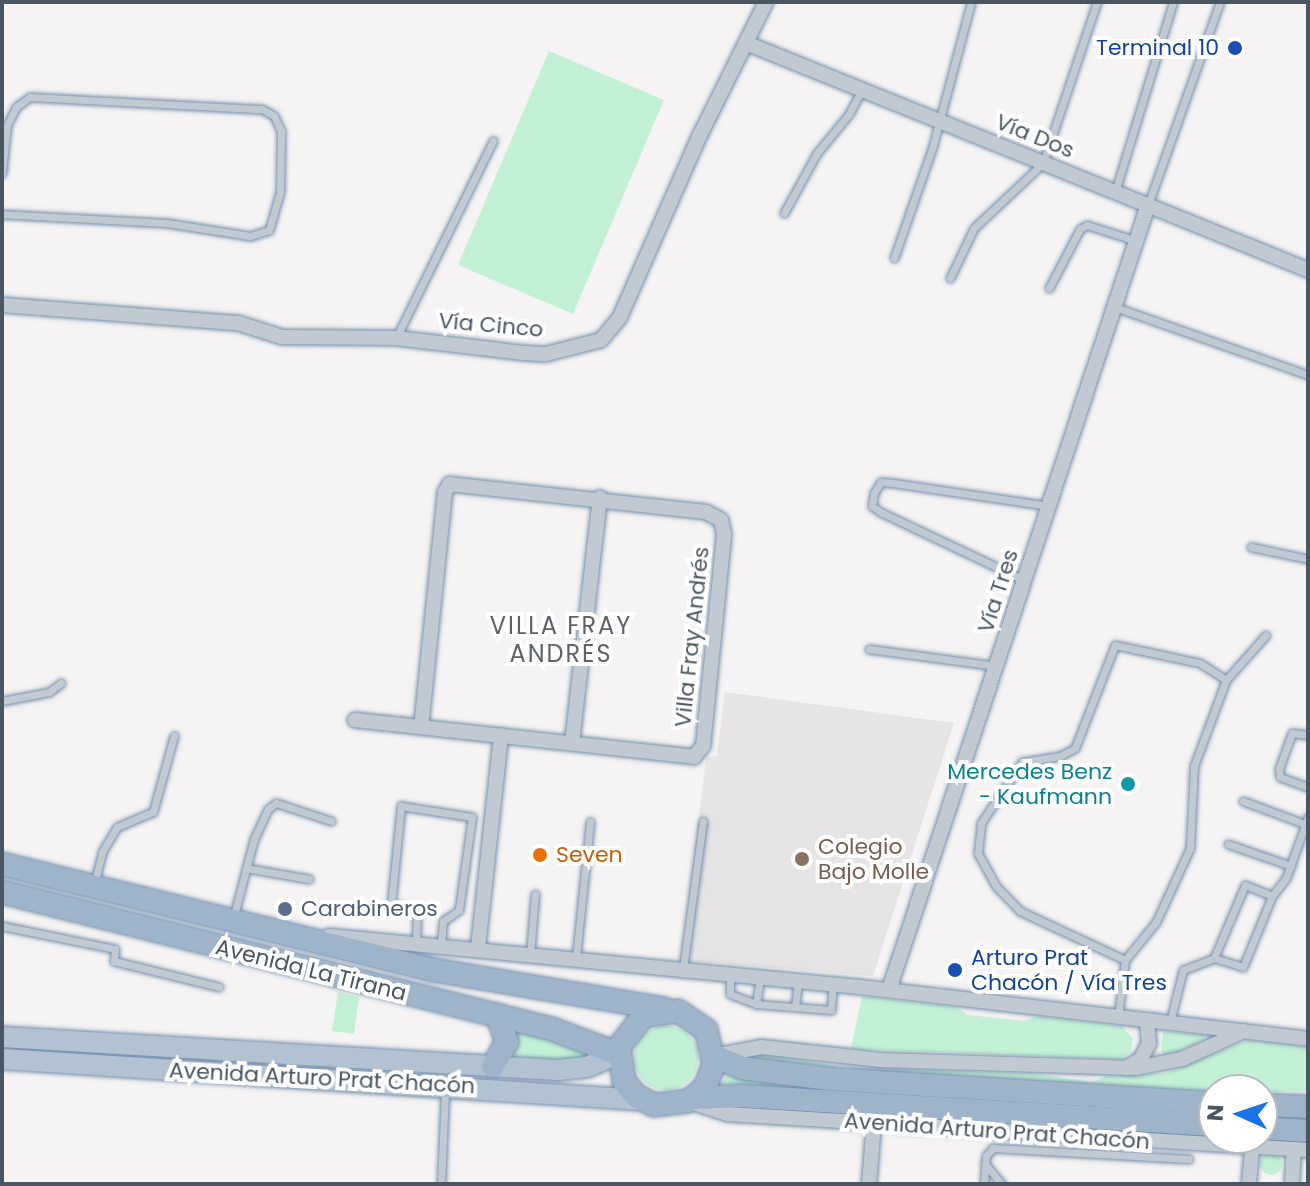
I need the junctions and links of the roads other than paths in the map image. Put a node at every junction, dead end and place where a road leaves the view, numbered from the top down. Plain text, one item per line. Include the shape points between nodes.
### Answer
1 (766, 2) edge
2 (971, 2) edge
3 (1097, 2) edge
4 (1173, 2) edge
5 (1220, 2) edge
6 (746, 43) junction
7 (862, 90) junction
8 (938, 121) junction
9 (493, 141) dead end
10 (1043, 163) junction
11 (2, 173) edge
12 (1115, 192) junction
13 (1148, 205) junction
14 (784, 213) dead end
15 (2, 214) edge
16 (1137, 241) junction
17 (894, 258) dead end
18 (1308, 270) edge
19 (950, 278) dead end
20 (1049, 288) dead end
21 (2, 305) edge
22 (1115, 307) junction
23 (396, 338) junction
24 (1308, 375) edge
25 (600, 498) junction
26 (1049, 506) junction
27 (1251, 547) dead end
28 (1308, 559) edge
29 (1025, 581) junction
30 (1266, 635) dead end
31 (869, 649) dead end
32 (997, 666) junction
33 (1226, 680) junction
34 (61, 683) dead end
35 (2, 701) edge
36 (355, 720) dead end
37 (421, 727) junction
38 (501, 735) junction
39 (1308, 735) edge
40 (174, 736) dead end
41 (572, 743) junction
42 (1308, 787) edge
43 (1243, 801) dead end
44 (331, 821) dead end
45 (703, 821) dead end
46 (1307, 821) edge
47 (590, 822) dead end
48 (1228, 844) dead end
49 (2, 864) edge
50 (1291, 866) junction
51 (246, 868) junction
52 (309, 879) dead end
53 (94, 887) junction
54 (2, 892) edge
55 (535, 894) dead end
56 (1272, 896) junction
57 (232, 921) junction
58 (2, 926) edge
59 (281, 934) junction
60 (416, 942) junction
61 (441, 945) junction
62 (478, 948) junction
63 (530, 954) junction
64 (576, 958) junction
65 (1214, 958) junction
66 (1125, 960) junction
67 (683, 969) junction
68 (730, 974) junction
69 (760, 977) junction
70 (798, 981) junction
71 (833, 984) junction
72 (219, 987) dead end
73 (889, 990) junction
74 (756, 1004) junction
75 (795, 1007) junction
76 (665, 1009) junction
77 (497, 1015) junction
78 (1118, 1017) junction
79 (1147, 1020) junction
80 (1170, 1023) junction
81 (1244, 1031) junction
82 (2, 1037) edge
83 (1308, 1039) edge
84 (618, 1054) junction
85 (714, 1056) junction
86 (2, 1059) edge
87 (493, 1066) junction
88 (1124, 1069) junction
89 (446, 1085) junction
90 (642, 1100) junction
91 (690, 1100) junction
92 (1198, 1102) edge
93 (1278, 1106) edge
94 (1308, 1107) edge
95 (874, 1123) junction
96 (1198, 1124) edge
97 (1308, 1131) edge
98 (1198, 1135) edge
99 (1278, 1135) edge
100 (1278, 1143) edge
101 (1301, 1149) edge
102 (1254, 1154) edge
103 (1189, 1159) dead end
104 (985, 1164) junction
105 (441, 1184) edge
106 (869, 1184) edge
107 (984, 1184) edge
108 (1002, 1184) edge
109 (1249, 1184) edge
110 (1292, 1184) edge

1 - 6 street, Vía Cinco
2 - 8 lane
3 - 10 lane
4 - 12 lane
5 - 13 lane
6 - 7 street, Vía Dos
6 - 23 street, Vía Cinco via 620,317 601,340 546,354
7 - 8 street, Vía Dos
7 - 14 lane via 817,153
8 - 10 street, Vía Dos
8 - 17 lane
9 - 23 lane
10 - 12 street, Vía Dos
10 - 19 lane via 974,228
11 - 15 lane via 7,125 16,107 30,97 262,109 274,116 281,131 280,192 269,230 239,235 167,223
12 - 13 street, Vía Dos
13 - 16 street, Vía Tres
13 - 18 street, Vía Dos
16 - 20 lane via 1087,225
16 - 22 street, Vía Tres
21 - 23 street, Vía Cinco via 238,323 282,337
22 - 24 lane
22 - 26 street, Vía Tres
25 - 37 street, Villa Fray Andrés via 460,481 447,488
25 - 41 street
25 - 41 street, Villa Fray Andrés via 711,513 723,524 703,746 689,757
26 - 29 street, Vía Tres
26 - 29 lane via 881,482 874,493 872,506 882,513
27 - 28 lane
29 - 32 street, Vía Tres
30 - 33 lane
31 - 32 lane
32 - 73 street, Vía Tres
33 - 66 lane via 1194,766 1190,848 1156,922
33 - 66 lane via 1200,663 1115,645 1075,748 1022,762 981,823 978,853 996,886 1020,911
34 - 35 lane via 49,692
36 - 37 street, Villa Fray Andrés
37 - 38 street, Villa Fray Andrés
38 - 41 street, Villa Fray Andrés
38 - 62 street
39 - 42 lane via 1292,733 1279,769 1280,777
40 - 53 lane via 153,812 117,827 102,852
43 - 46 lane
44 - 51 lane via 276,803 254,839
45 - 67 lane
46 - 50 lane
47 - 64 lane
48 - 50 lane
49 - 53 highway, Avenida La Tirana
50 - 56 lane
51 - 52 lane
51 - 57 lane
53 - 57 highway, Avenida La Tirana
54 - 77 highway, Avenida La Tirana
55 - 63 lane
56 - 65 lane via 1243,967
56 - 65 lane via 1245,885
57 - 59 highway, Avenida La Tirana
58 - 72 lane via 115,949 114,961
59 - 60 street, Avenida La Tirana
59 - 76 highway, Avenida La Tirana via 434,970
60 - 61 street, Avenida La Tirana
60 - 61 lane via 417,910 391,905 401,806 472,817 459,910 443,921
61 - 62 street, Avenida La Tirana
62 - 63 street, Avenida La Tirana
63 - 64 street, Avenida La Tirana
64 - 67 street, Avenida La Tirana
65 - 80 lane via 1183,970
66 - 78 lane
67 - 68 street, Avenida La Tirana
68 - 69 street, Avenida La Tirana
68 - 74 lane via 730,994
69 - 70 street, Avenida La Tirana
69 - 74 lane
70 - 71 street, Avenida La Tirana
70 - 75 lane
71 - 73 street, Avenida La Tirana
71 - 75 lane via 831,1010
73 - 78 street
74 - 75 lane
76 - 84 highway via 636,1020
76 - 85 highway via 696,1020 709,1036
77 - 84 highway, Avenida La Tirana via 563,1032
77 - 87 highway via 507,1042
78 - 79 street
79 - 80 street
79 - 88 street via 1145,1053
80 - 81 street
81 - 83 street
81 - 88 street via 1182,1059
82 - 87 main road, Avenida Arturo Prat Chacón
84 - 87 main road, Avenida Arturo Prat Chacón via 573,1070
84 - 90 highway via 624,1081
85 - 88 street via 761,1047 845,1058
85 - 91 highway via 709,1080
85 - 92 highway, Avenida Arturo Prat Chacón via 752,1070 854,1082
86 - 89 main road, Avenida Arturo Prat Chacón
89 - 90 main road, Avenida Arturo Prat Chacón
89 - 105 lane
90 - 91 highway, Avenida Arturo Prat Chacón via 668,1106
91 - 95 street, Avenida Arturo Prat Chacón via 719,1113
91 - 96 highway, Avenida Arturo Prat Chacón via 741,1096
93 - 94 highway
95 - 98 street, Avenida Arturo Prat Chacón
95 - 106 street
97 - 99 highway, Avenida Arturo Prat Chacón
100 - 101 street, Avenida Arturo Prat Chacón
101 - 110 street
102 - 109 street
103 - 104 lane via 993,1148
104 - 107 lane
104 - 108 lane

